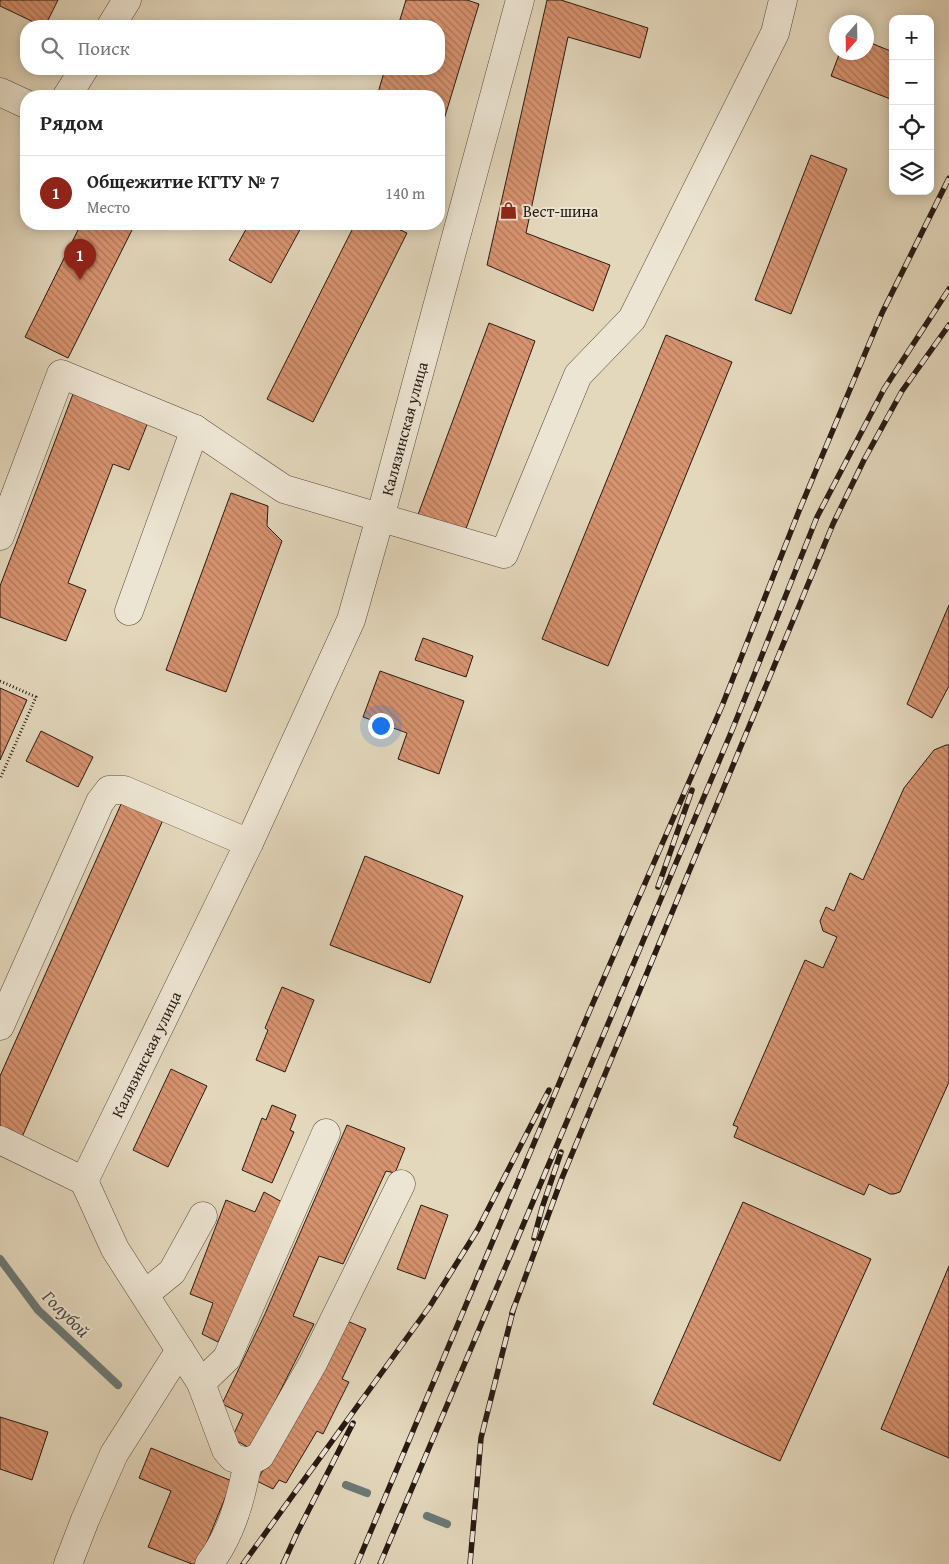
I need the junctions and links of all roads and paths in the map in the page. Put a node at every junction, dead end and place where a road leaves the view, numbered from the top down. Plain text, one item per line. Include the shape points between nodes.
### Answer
1 (127, 0) edge
2 (520, 0) edge
3 (783, 0) edge
4 (115, 20) edge
5 (80, 75) edge
6 (71, 90) edge
7 (0, 92) edge
8 (20, 101) edge
9 (196, 429) junction
10 (380, 518) junction
11 (0, 536) edge
12 (129, 611) dead end
13 (0, 681) edge
14 (0, 779) edge
15 (249, 843) junction
16 (0, 1026) edge
17 (326, 1133) dead end
18 (0, 1140) edge
19 (84, 1181) junction
20 (402, 1184) dead end
21 (203, 1216) dead end
22 (145, 1294) junction
23 (180, 1350) junction
24 (201, 1383) junction
25 (248, 1462) junction
26 (68, 1564) edge
27 (210, 1564) edge

1 - 4 street
2 - 10 street, Калязинская улица
3 - 10 street via 775,33 632,319 578,375 504,554
5 - 6 street
7 - 8 street
9 - 10 street via 284,489
9 - 11 street via 61,374
9 - 12 street
10 - 15 street, Калязинская улица via 351,620
13 - 14 path via 36,697
15 - 16 street via 124,790 109,790 100,802
15 - 19 street, Калязинская улица
17 - 24 street via 227,1358
18 - 19 street
19 - 22 street via 116,1249
20 - 25 street via 313,1363 260,1456
21 - 22 street via 172,1272
22 - 23 street
23 - 24 street
23 - 26 street via 114,1454
24 - 25 street via 226,1450 233,1458
25 - 27 street via 232,1523

